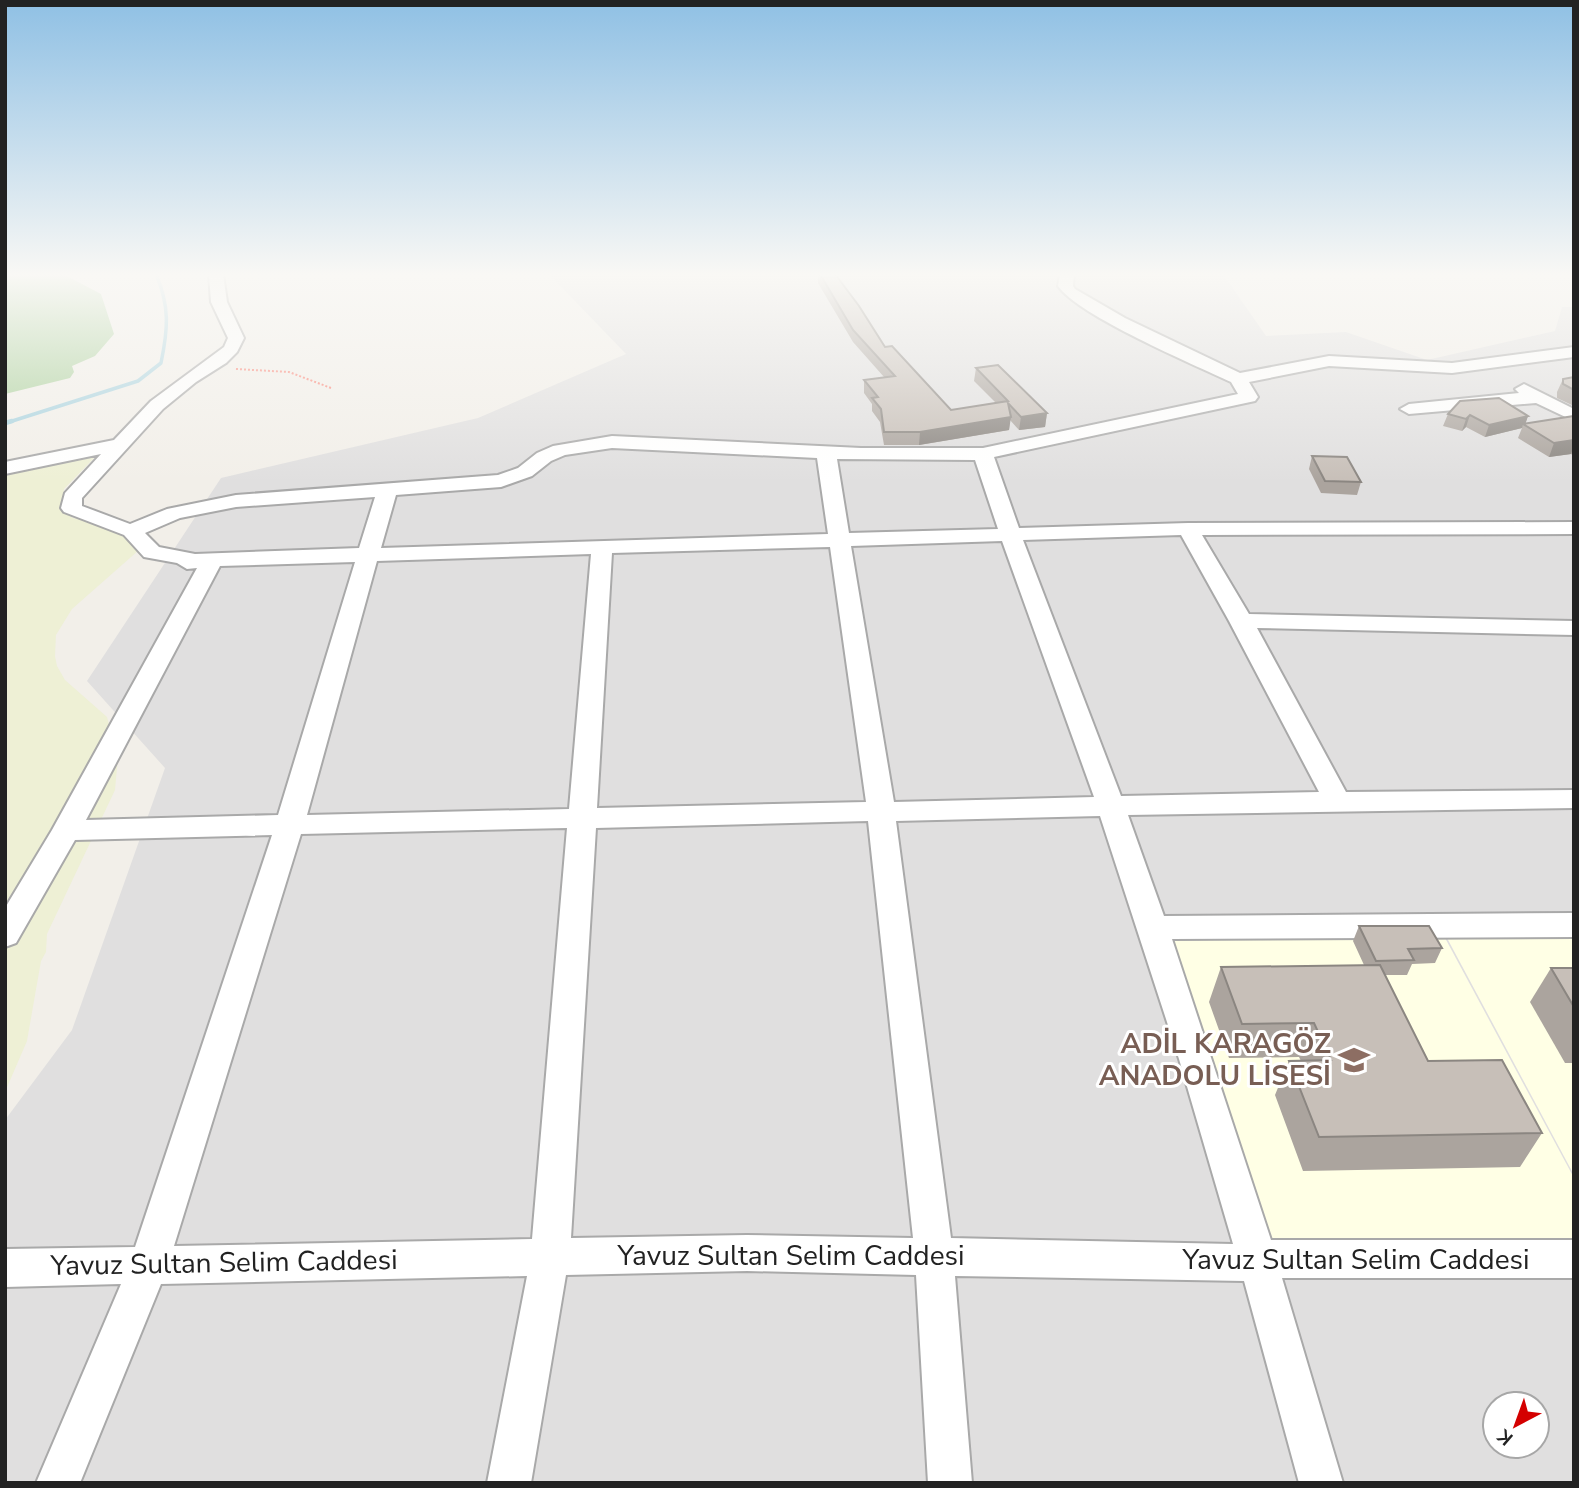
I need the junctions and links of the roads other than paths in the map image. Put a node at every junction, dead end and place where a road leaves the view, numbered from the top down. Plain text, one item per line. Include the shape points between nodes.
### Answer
1 (235, 343) edge
2 (1165, 343) edge
3 (1574, 352) edge
4 (1482, 366) junction
5 (1238, 379) junction
6 (1538, 397) junction
7 (1409, 409) dead end
8 (1574, 416) edge
9 (122, 444) junction
10 (826, 452) junction
11 (983, 454) junction
12 (5, 468) edge
13 (387, 490) junction
14 (1574, 528) edge
15 (1188, 529) junction
16 (131, 531) junction
17 (1010, 536) junction
18 (838, 542) junction
19 (602, 549) junction
20 (369, 556) junction
21 (203, 560) junction
22 (1241, 621) junction
23 (1574, 628) edge
24 (1574, 799) edge
25 (1338, 801) junction
26 (1111, 805) junction
27 (881, 810) junction
28 (584, 817) junction
29 (289, 827) junction
30 (66, 830) junction
31 (1574, 925) edge
32 (1153, 928) junction
33 (5, 936) edge
34 (934, 1255) junction
35 (550, 1257) junction
36 (1574, 1259) edge
37 (1260, 1263) junction
38 (149, 1264) junction
39 (5, 1268) edge
40 (58, 1483) edge
41 (509, 1483) edge
42 (950, 1483) edge
43 (1321, 1483) edge

1 - 9 street via 157,405
2 - 5 street
3 - 4 street
4 - 5 street via 1329,361
4 - 6 street
5 - 11 street via 1249,397
6 - 7 street
6 - 8 street
9 - 12 street
9 - 16 street via 72,497 71,508
10 - 11 street
10 - 13 street via 612,442 560,450 501,481
10 - 18 street
11 - 17 street
13 - 16 street via 236,501 174,513
13 - 20 street
14 - 15 street
15 - 17 street
15 - 22 street
16 - 21 street via 152,552
17 - 18 street
17 - 26 street
18 - 19 street
18 - 27 street
19 - 20 street
19 - 28 street
20 - 21 street
20 - 29 street
21 - 30 street
22 - 23 street
22 - 25 street
24 - 25 street
25 - 26 street
26 - 27 street
26 - 32 street
27 - 28 street
27 - 34 street
28 - 29 street
28 - 35 street
29 - 30 street
29 - 38 street
30 - 33 street
31 - 32 street
32 - 37 street
34 - 35 street, Yavuz Sultan Selim Caddesi
34 - 37 street, Yavuz Sultan Selim Caddesi
34 - 42 street
35 - 38 street, Yavuz Sultan Selim Caddesi
35 - 41 street
36 - 37 street, Yavuz Sultan Selim Caddesi via 1262,1259
37 - 43 street
38 - 39 street, Yavuz Sultan Selim Caddesi
38 - 40 street

